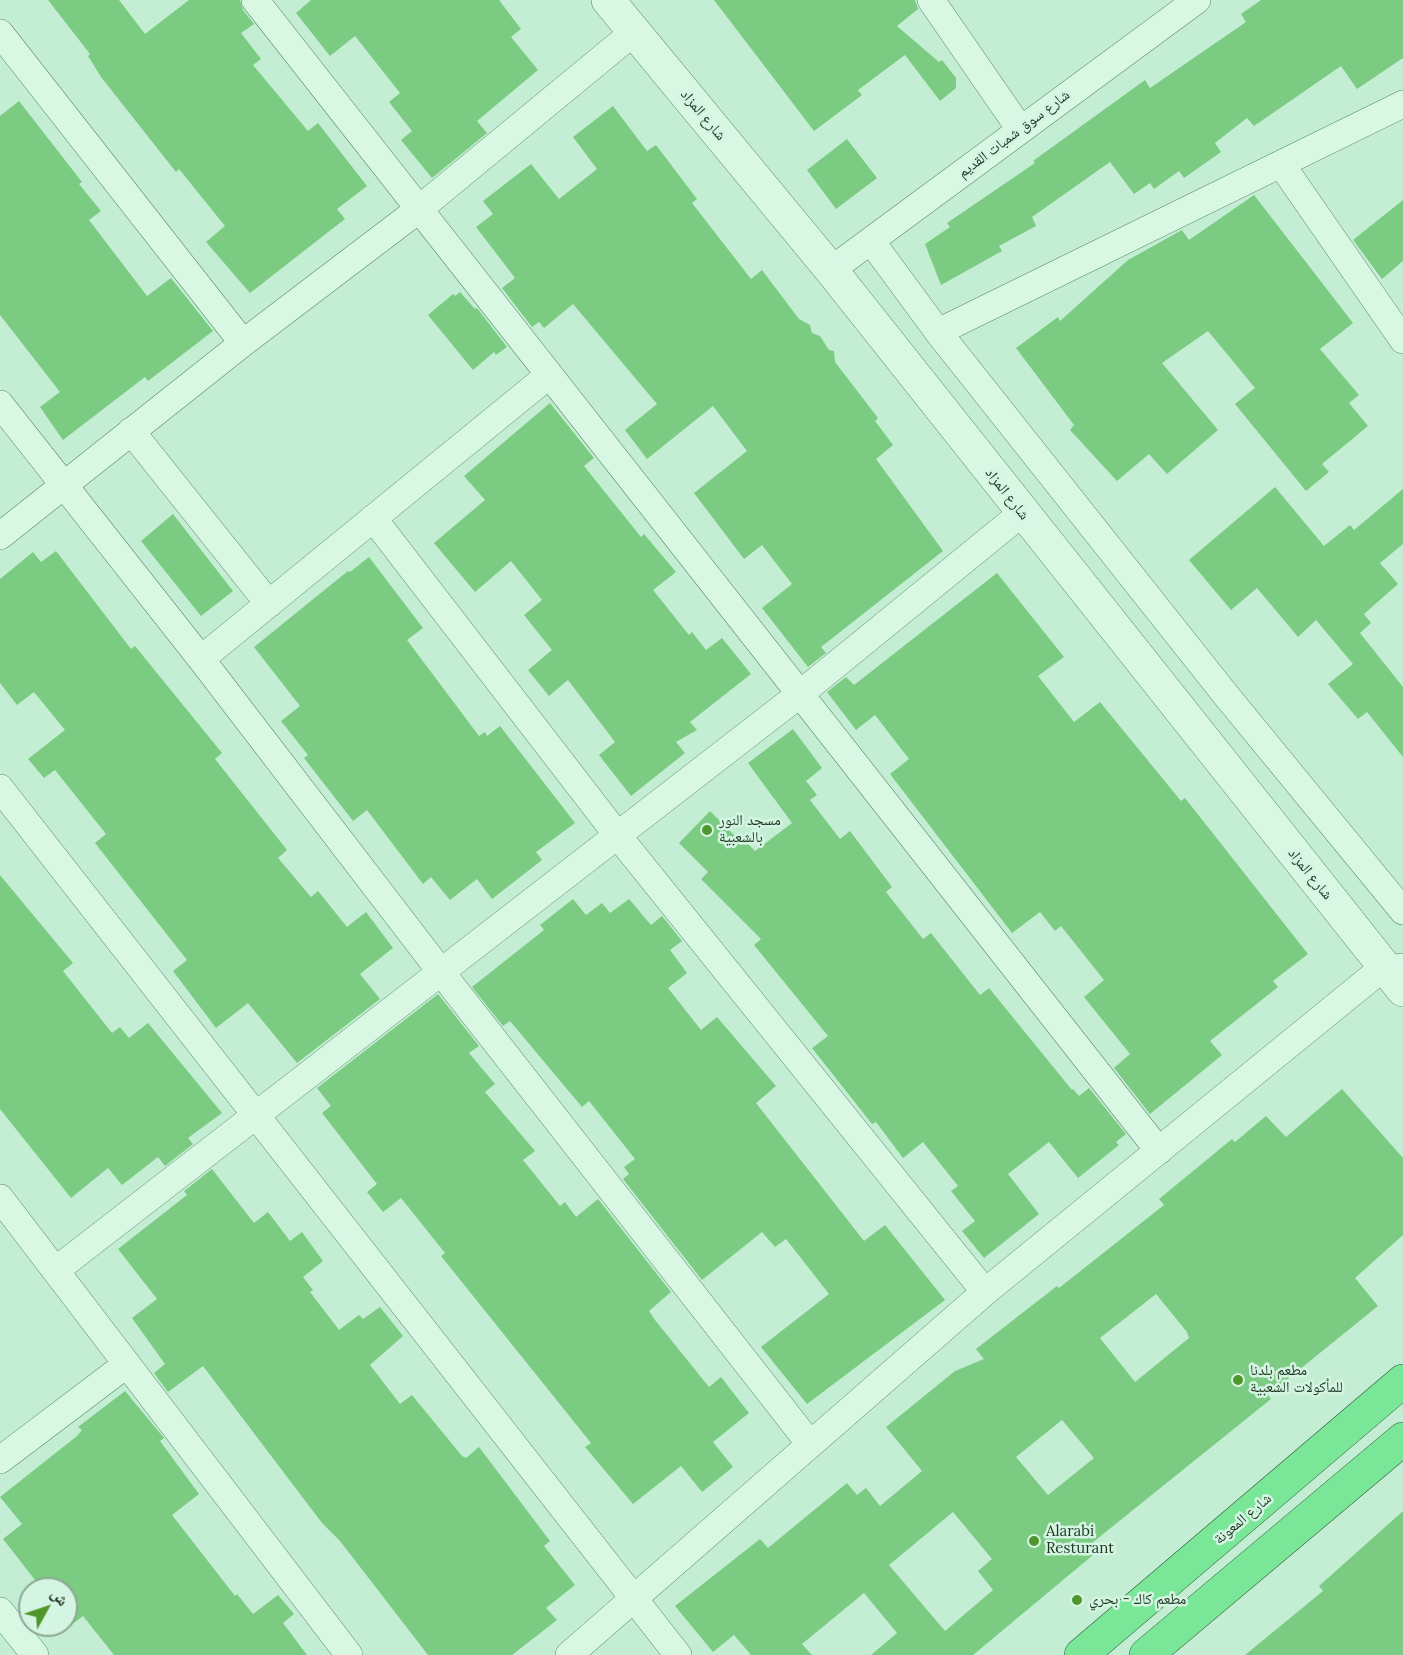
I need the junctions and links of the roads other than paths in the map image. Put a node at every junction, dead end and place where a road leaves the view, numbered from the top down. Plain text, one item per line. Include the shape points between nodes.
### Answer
1 (255, 0) edge
2 (608, 0) edge
3 (931, 0) edge
4 (1197, 0) edge
5 (1166, 9) edge
6 (634, 32) junction
7 (0, 33) edge
8 (1403, 104) edge
9 (1020, 129) junction
10 (1281, 164) junction
11 (418, 210) junction
12 (871, 241) junction
13 (831, 270) junction
14 (938, 332) junction
15 (1403, 340) edge
16 (243, 343) junction
17 (549, 375) junction
18 (0, 404) edge
19 (131, 431) junction
20 (63, 487) junction
21 (1022, 513) junction
22 (373, 518) junction
23 (0, 536) edge
24 (269, 604) junction
25 (201, 659) junction
26 (800, 694) junction
27 (0, 788) edge
28 (618, 836) junction
29 (1403, 911) edge
30 (441, 972) junction
31 (1396, 974) edge
32 (256, 1117) junction
33 (1159, 1151) junction
34 (0, 1198) edge
35 (56, 1270) junction
36 (985, 1293) junction
37 (127, 1364) junction
38 (1403, 1381) edge
39 (1403, 1438) edge
40 (810, 1444) junction
41 (0, 1460) edge
42 (634, 1601) junction
43 (0, 1611) edge
44 (35, 1655) edge
45 (349, 1655) edge
46 (569, 1655) edge
47 (678, 1655) edge
48 (1081, 1655) edge
49 (1146, 1655) edge

1 - 11 street
2 - 6 street, شارع المزاد
3 - 9 street
4 - 5 street, شارع سوق شمبات القديم
5 - 9 street, شارع سوق شمبات القديم
6 - 11 street
6 - 13 street, شارع المزاد
7 - 16 street
8 - 10 street
9 - 12 street, شارع سوق شمبات القديم
10 - 14 street
10 - 15 street
11 - 16 street
11 - 17 street
12 - 13 street, شارع سوق شمبات القديم
12 - 14 street
13 - 21 street, شارع المزاد
14 - 29 street
16 - 19 street
17 - 22 street
17 - 26 street
18 - 20 street
19 - 20 street
19 - 24 street
20 - 23 street
20 - 25 street
21 - 26 street
21 - 31 street, شارع المزاد
22 - 24 street
22 - 28 street
24 - 25 street
25 - 30 street
26 - 28 street
26 - 33 street
27 - 32 street
28 - 30 street
28 - 36 street
30 - 32 street
30 - 40 street
31 - 33 street
32 - 35 street
32 - 42 street
33 - 36 street
34 - 35 street
35 - 37 street
36 - 40 street
37 - 41 street
37 - 45 street
38 - 48 highway, شارع المعونة
39 - 49 highway
40 - 42 street
42 - 46 street
42 - 47 street
43 - 44 street

